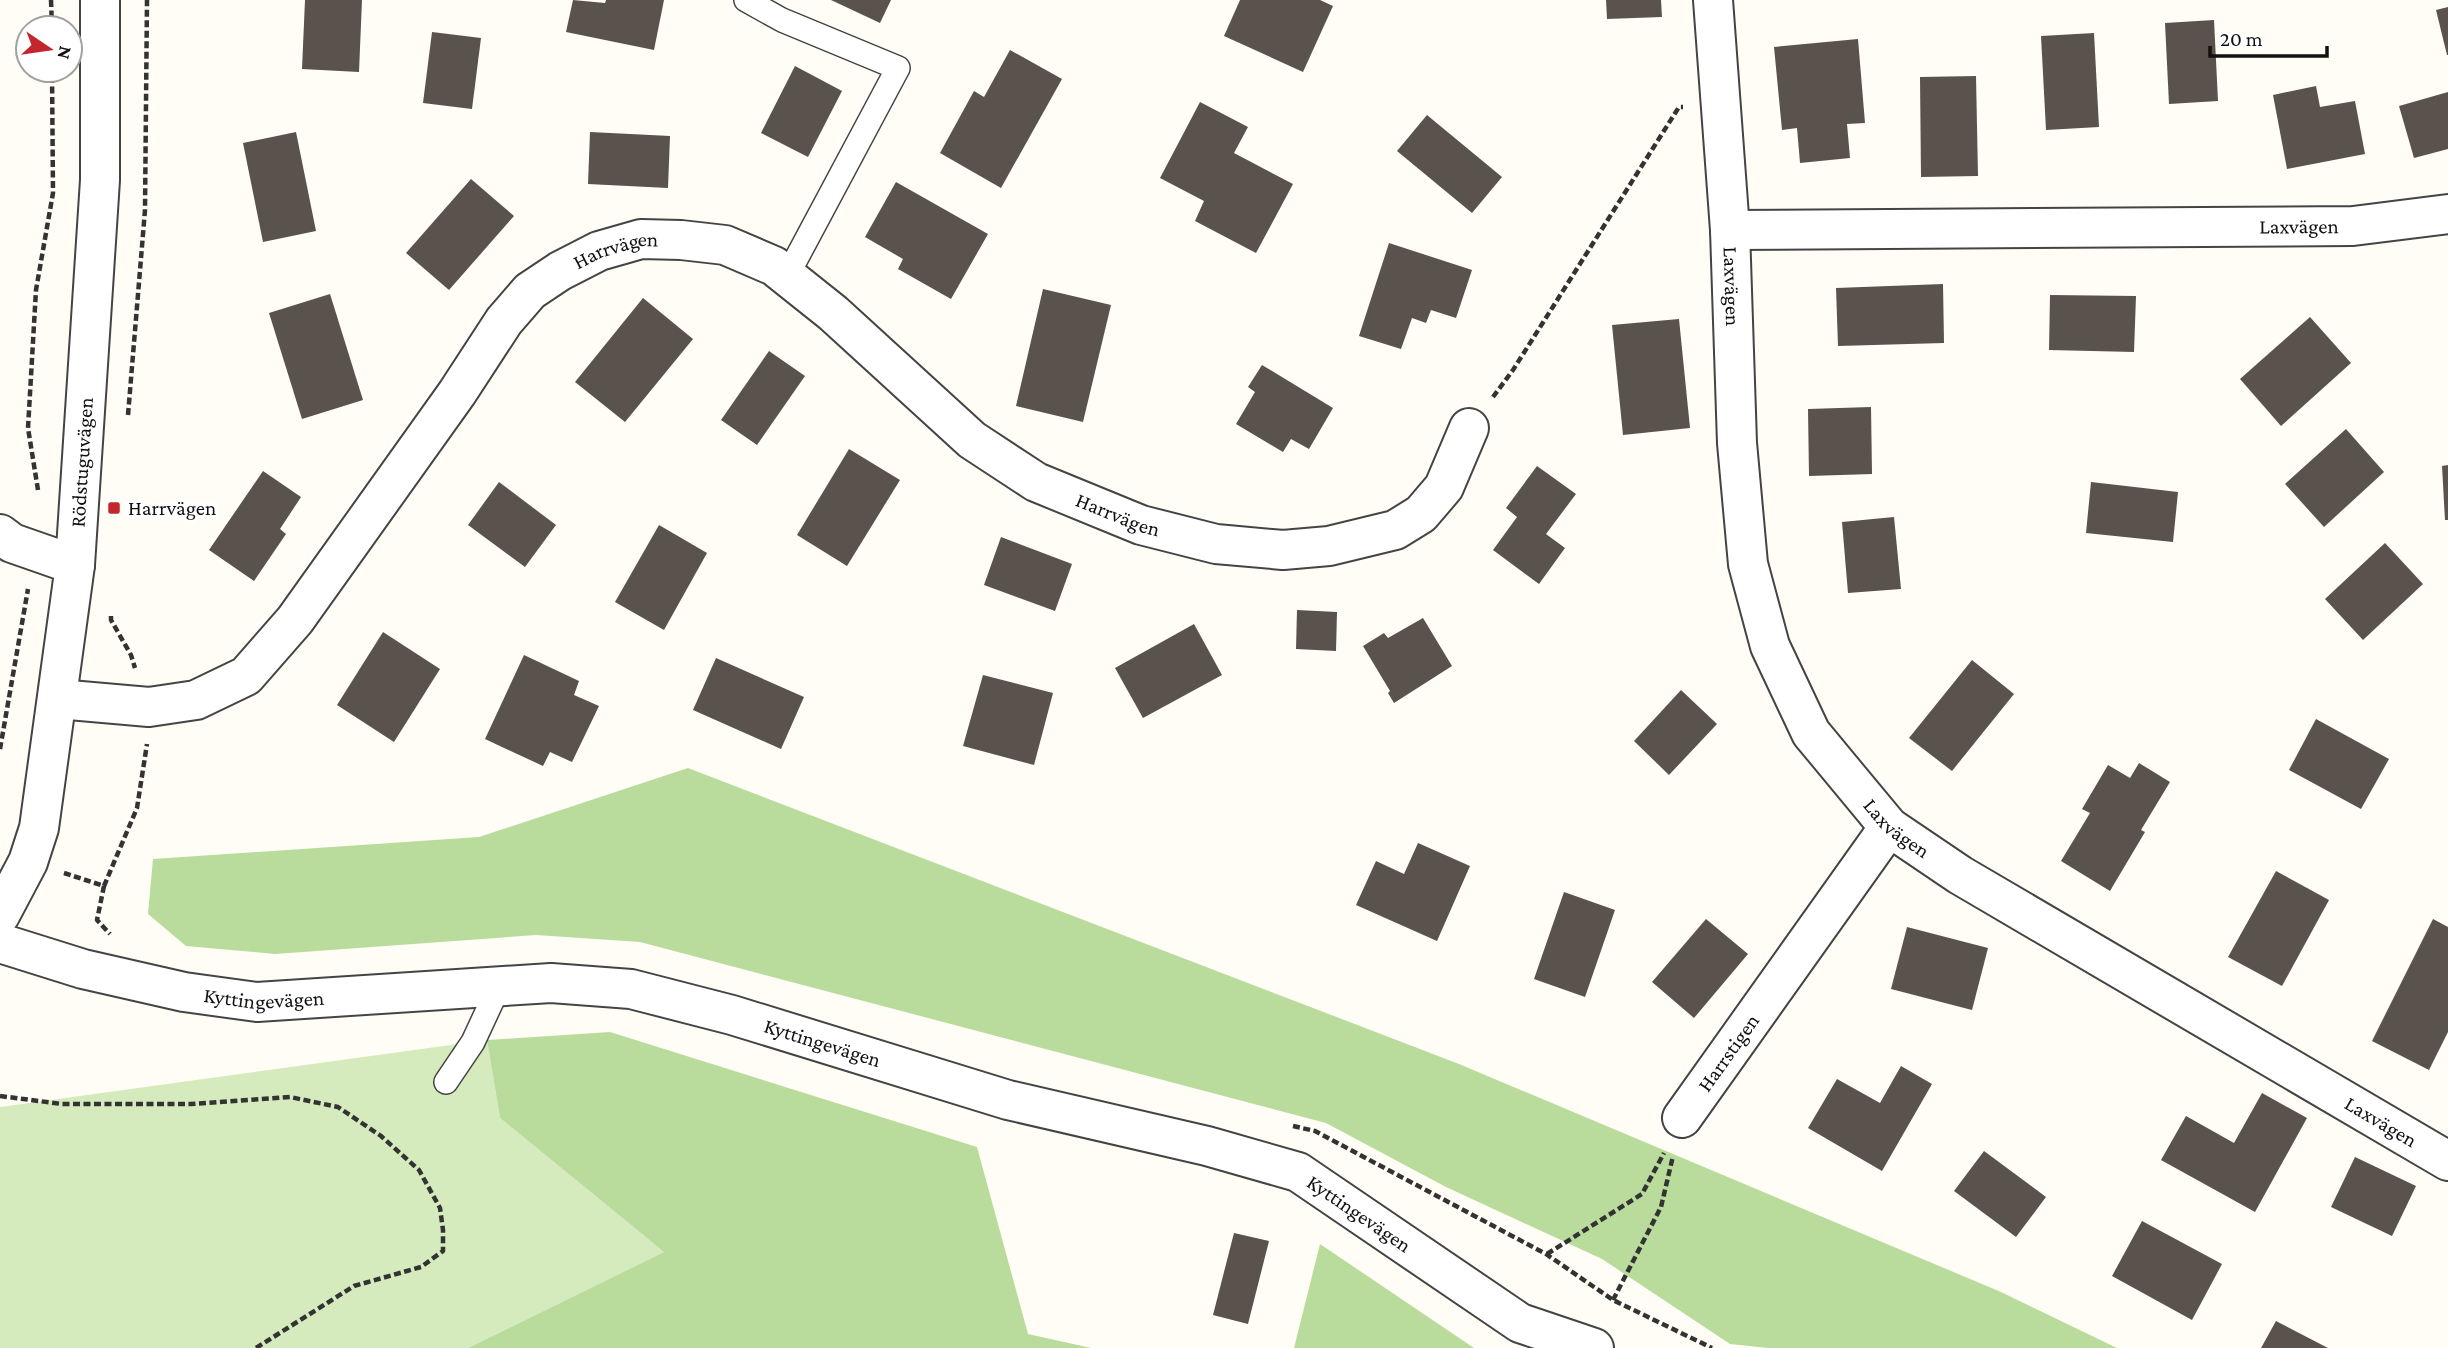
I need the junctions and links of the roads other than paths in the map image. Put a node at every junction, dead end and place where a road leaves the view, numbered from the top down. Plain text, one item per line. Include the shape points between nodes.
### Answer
1 (100, 0) edge
2 (746, 0) edge
3 (1713, 0) edge
4 (2448, 214) edge
5 (1730, 230) junction
6 (787, 276) junction
7 (1469, 428) road end
8 (0, 534) edge
9 (75, 565) junction
10 (58, 699) junction
11 (1889, 827) junction
12 (0, 915) edge
13 (0, 943) edge
14 (499, 986) junction
15 (446, 1082) dead end
16 (1682, 1118) road end
17 (2448, 1161) edge
18 (1594, 1348) edge

1 - 9 street, Rödstuguvägen via 100,180
2 - 6 lane via 782,20 898,68
3 - 5 street, Laxvägen
4 - 5 street, Laxvägen via 2353,226
5 - 11 street, Laxvägen via 1737,443 1748,564 1770,646 1811,733
6 - 7 street, Harrvägen via 971,440 1036,482 1140,525 1216,544 1283,550 1329,547 1395,530 1420,514 1444,486
6 - 10 street, Harrvägen via 725,245 641,239 599,251 560,271 530,291 504,321 295,620 246,676 196,700 149,707
8 - 9 street via 12,543
9 - 10 street, Rödstuguvägen
10 - 12 street, Rödstuguvägen via 39,828 28,862
11 - 16 street, Harrstigen
11 - 17 street, Laxvägen via 1961,875
13 - 14 street, Kyttingevägen via 83,969 184,992 257,1002
14 - 15 lane via 473,1042
14 - 18 street, Kyttingevägen via 631,989 732,1015 1008,1100 1298,1172 1520,1323

